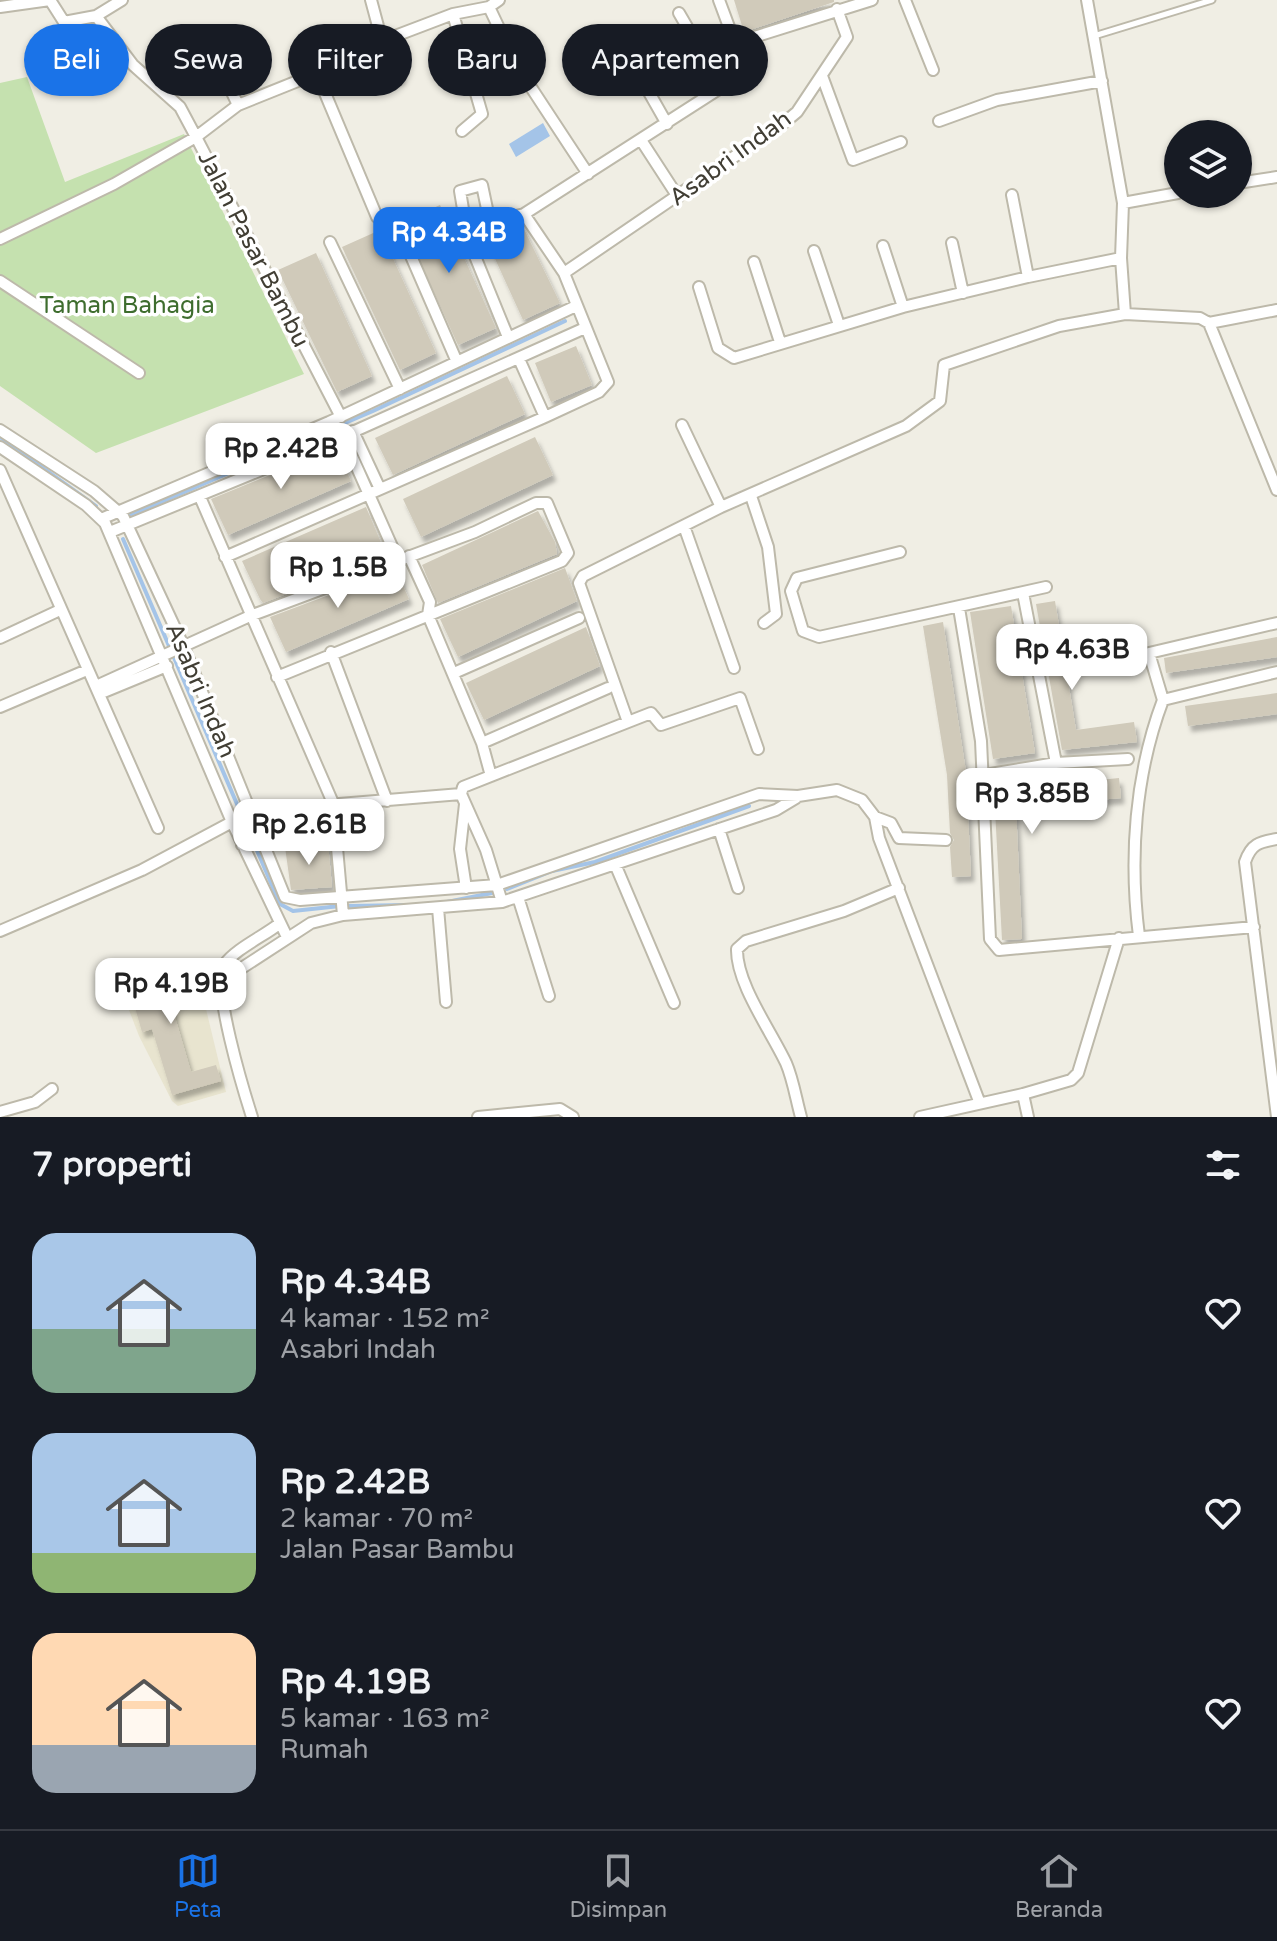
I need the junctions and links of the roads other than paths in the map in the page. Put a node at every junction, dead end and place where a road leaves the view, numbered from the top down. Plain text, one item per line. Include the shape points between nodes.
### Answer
1 (122, 0) edge
2 (371, 0) edge
3 (499, 0) edge
4 (719, 0) edge
5 (872, 0) edge
6 (905, 0) edge
7 (1087, 0) edge
8 (1212, 0) edge
9 (0, 7) edge
10 (489, 7) junction
11 (837, 9) junction
12 (679, 13) dead end
13 (453, 14) junction
14 (96, 16) junction
15 (377, 24) edge
16 (685, 24) edge
17 (728, 24) edge
18 (412, 30) edge
19 (768, 32) edge
20 (1093, 36) junction
21 (933, 70) dead end
22 (822, 76) junction
23 (1102, 81) junction
24 (288, 85) edge
25 (234, 96) edge
26 (326, 96) edge
27 (651, 96) edge
28 (709, 96) edge
29 (238, 105) junction
30 (939, 121) dead end
31 (667, 124) junction
32 (462, 131) dead end
33 (196, 137) junction
34 (641, 140) junction
35 (901, 142) dead end
36 (588, 174) junction
37 (1277, 177) edge
38 (1252, 181) edge
39 (1012, 195) dead end
40 (1164, 196) edge
41 (678, 197) junction
42 (1123, 203) junction
43 (524, 214) junction
44 (377, 217) dead end
45 (490, 223) junction
46 (401, 233) dead end
47 (0, 239) edge
48 (468, 239) junction
49 (330, 242) dead end
50 (952, 243) dead end
51 (883, 246) dead end
52 (814, 251) dead end
53 (1121, 258) junction
54 (754, 262) dead end
55 (564, 273) junction
56 (1028, 277) junction
57 (0, 281) edge
58 (699, 287) dead end
59 (963, 293) junction
60 (576, 306) junction
61 (903, 307) junction
62 (1277, 310) edge
63 (1125, 314) junction
64 (1209, 323) junction
65 (839, 325) junction
66 (585, 328) junction
67 (508, 337) junction
68 (780, 342) junction
69 (519, 359) junction
70 (457, 362) junction
71 (139, 373) dead end
72 (400, 389) junction
73 (341, 417) junction
74 (545, 417) junction
75 (682, 425) dead end
76 (0, 430) edge
77 (338, 432) junction
78 (0, 447) edge
79 (0, 470) edge
80 (380, 489) junction
81 (1277, 490) edge
82 (368, 495) junction
83 (751, 496) junction
84 (200, 497) junction
85 (721, 507) junction
86 (124, 518) junction
87 (101, 519) junction
88 (684, 526) junction
89 (110, 532) junction
90 (900, 552) dead end
91 (225, 557) junction
92 (404, 558) junction
93 (1046, 587) dead end
94 (1023, 593) junction
95 (959, 608) junction
96 (60, 610) junction
97 (428, 615) junction
98 (250, 616) junction
99 (579, 618) dead end
100 (764, 623) dead end
101 (1277, 623) edge
102 (0, 638) edge
103 (181, 647) junction
104 (331, 652) junction
105 (165, 658) junction
106 (734, 668) dead end
107 (87, 670) junction
108 (1277, 672) edge
109 (454, 673) junction
110 (277, 677) junction
111 (608, 688) dead end
112 (98, 690) junction
113 (1167, 698) junction
114 (0, 707) edge
115 (628, 722) junction
116 (482, 743) junction
117 (758, 749) dead end
118 (1128, 759) dead end
119 (1056, 763) junction
120 (984, 775) junction
121 (491, 776) junction
122 (798, 796) junction
123 (463, 799) junction
124 (387, 801) junction
125 (333, 803) junction
126 (875, 817) junction
127 (232, 822) junction
128 (158, 828) dead end
129 (719, 829) junction
130 (251, 839) junction
131 (1277, 839) edge
132 (946, 840) dead end
133 (615, 864) junction
134 (497, 885) junction
135 (466, 888) junction
136 (738, 888) dead end
137 (899, 888) junction
138 (343, 897) junction
139 (518, 897) junction
140 (502, 902) junction
141 (438, 908) junction
142 (343, 915) junction
143 (279, 924) junction
144 (1254, 927) junction
145 (0, 931) edge
146 (1139, 936) junction
147 (287, 937) junction
148 (1119, 938) junction
149 (219, 977) junction
150 (549, 996) dead end
151 (446, 1002) dead end
152 (674, 1003) dead end
153 (52, 1089) dead end
154 (1023, 1094) junction
155 (979, 1101) junction
156 (0, 1112) edge
157 (252, 1117) edge
158 (478, 1117) edge
159 (573, 1117) edge
160 (801, 1117) edge
161 (920, 1117) edge
162 (1028, 1117) edge
163 (1277, 1117) edge

1 - 14 street
2 - 15 street
3 - 10 street
4 - 17 street
5 - 11 street
6 - 21 street
7 - 20 street
8 - 20 lane
9 - 14 street via 50,0 64,22
10 - 13 street, Jalan Pasar Bambu
10 - 36 street via 517,66
11 - 19 street
11 - 22 street, Asabri Indah via 847,37
12 - 16 street
13 - 18 street, Jalan Pasar Bambu
13 - 32 street via 482,114
14 - 33 street via 133,65 180,107
20 - 23 street
22 - 35 street via 853,160
22 - 41 street, Asabri Indah via 785,122
23 - 30 street via 997,100
23 - 42 street
24 - 29 street, Jalan Pasar Bambu
25 - 29 street
26 - 44 street
27 - 31 street
28 - 31 street
29 - 33 street, Jalan Pasar Bambu
31 - 34 street
33 - 47 street
33 - 73 street, Jalan Pasar Bambu
34 - 36 street
34 - 41 street
36 - 43 street
37 - 38 street
39 - 56 street
40 - 42 street
41 - 55 street, Asabri Indah
42 - 53 street
43 - 45 street
43 - 55 street
45 - 48 street
45 - 48 street via 482,185 460,191
46 - 70 street
48 - 67 street
49 - 72 street
50 - 59 street
51 - 61 street
52 - 65 street
53 - 56 street
53 - 63 street
54 - 68 street
55 - 60 street
56 - 59 street
57 - 71 street
58 - 68 street via 718,348 727,357
59 - 61 street
60 - 66 street
60 - 67 street
61 - 65 street
62 - 64 street
63 - 64 street via 1200,318
63 - 83 street via 1059,326 944,365 940,401 916,419
64 - 81 street
65 - 68 street
66 - 69 street
66 - 74 street via 608,382 599,392
67 - 70 street
69 - 74 street
69 - 77 street
70 - 72 street
72 - 73 street
73 - 77 street
74 - 80 street
75 - 85 street
76 - 86 street
77 - 80 street
77 - 82 street
77 - 84 street
77 - 86 street
78 - 87 street
79 - 96 street
80 - 82 street
82 - 91 street
82 - 92 street
83 - 85 street
83 - 100 street via 768,547 776,614
84 - 86 street
84 - 91 street
85 - 88 street
86 - 87 street
86 - 89 street
86 - 103 street, Asabri Indah
87 - 89 street
88 - 106 street
88 - 115 street via 583,576 579,583
89 - 105 street
90 - 95 street via 797,578 791,591 803,631 819,637
91 - 98 street
92 - 97 street via 430,602
92 - 97 street via 547,503 568,553 562,561
92 - 98 street
93 - 94 street
94 - 95 street
94 - 119 street
95 - 120 street
96 - 102 street
96 - 107 street
97 - 104 street
97 - 109 street
98 - 103 street
98 - 110 street
99 - 109 street
101 - 113 street via 1149,653
103 - 105 street
103 - 130 street, Asabri Indah
104 - 110 street
104 - 124 street
105 - 112 street
105 - 127 street
107 - 112 street
107 - 114 street
108 - 113 street
109 - 116 street
110 - 125 street
111 - 116 street
112 - 128 street
113 - 146 street via 1153,726 1133,842
115 - 117 street via 651,713 661,725 740,698
115 - 121 street
116 - 121 street
118 - 119 street
119 - 120 street
120 - 148 street via 993,946 999,950
121 - 123 street via 466,784
122 - 126 street via 837,790 862,800
122 - 129 street via 776,810
122 - 134 street via 759,794
123 - 124 street
123 - 134 street
123 - 135 street via 460,849
124 - 125 street
125 - 130 street
125 - 138 street
126 - 132 street via 891,823 899,838
126 - 137 street
127 - 130 street
127 - 145 street via 142,870
129 - 133 street
129 - 136 street
130 - 138 street, Asabri Indah via 285,897
130 - 143 street
131 - 144 street via 1258,842 1245,862
133 - 139 street
133 - 152 street
134 - 135 street
134 - 140 street
135 - 138 street
137 - 155 street
137 - 160 street via 746,941 737,949 754,1000 787,1066
138 - 142 street
139 - 140 street
139 - 150 street
140 - 141 street
141 - 142 street
141 - 151 street
142 - 147 street via 311,923
143 - 147 street
143 - 149 street via 224,964
144 - 146 street
144 - 163 street
146 - 148 street
147 - 149 street via 231,975
148 - 154 street via 1078,1073 1071,1080
149 - 157 street
153 - 156 street via 26,1106
154 - 155 street
154 - 162 street
155 - 161 street
158 - 159 street via 560,1109

